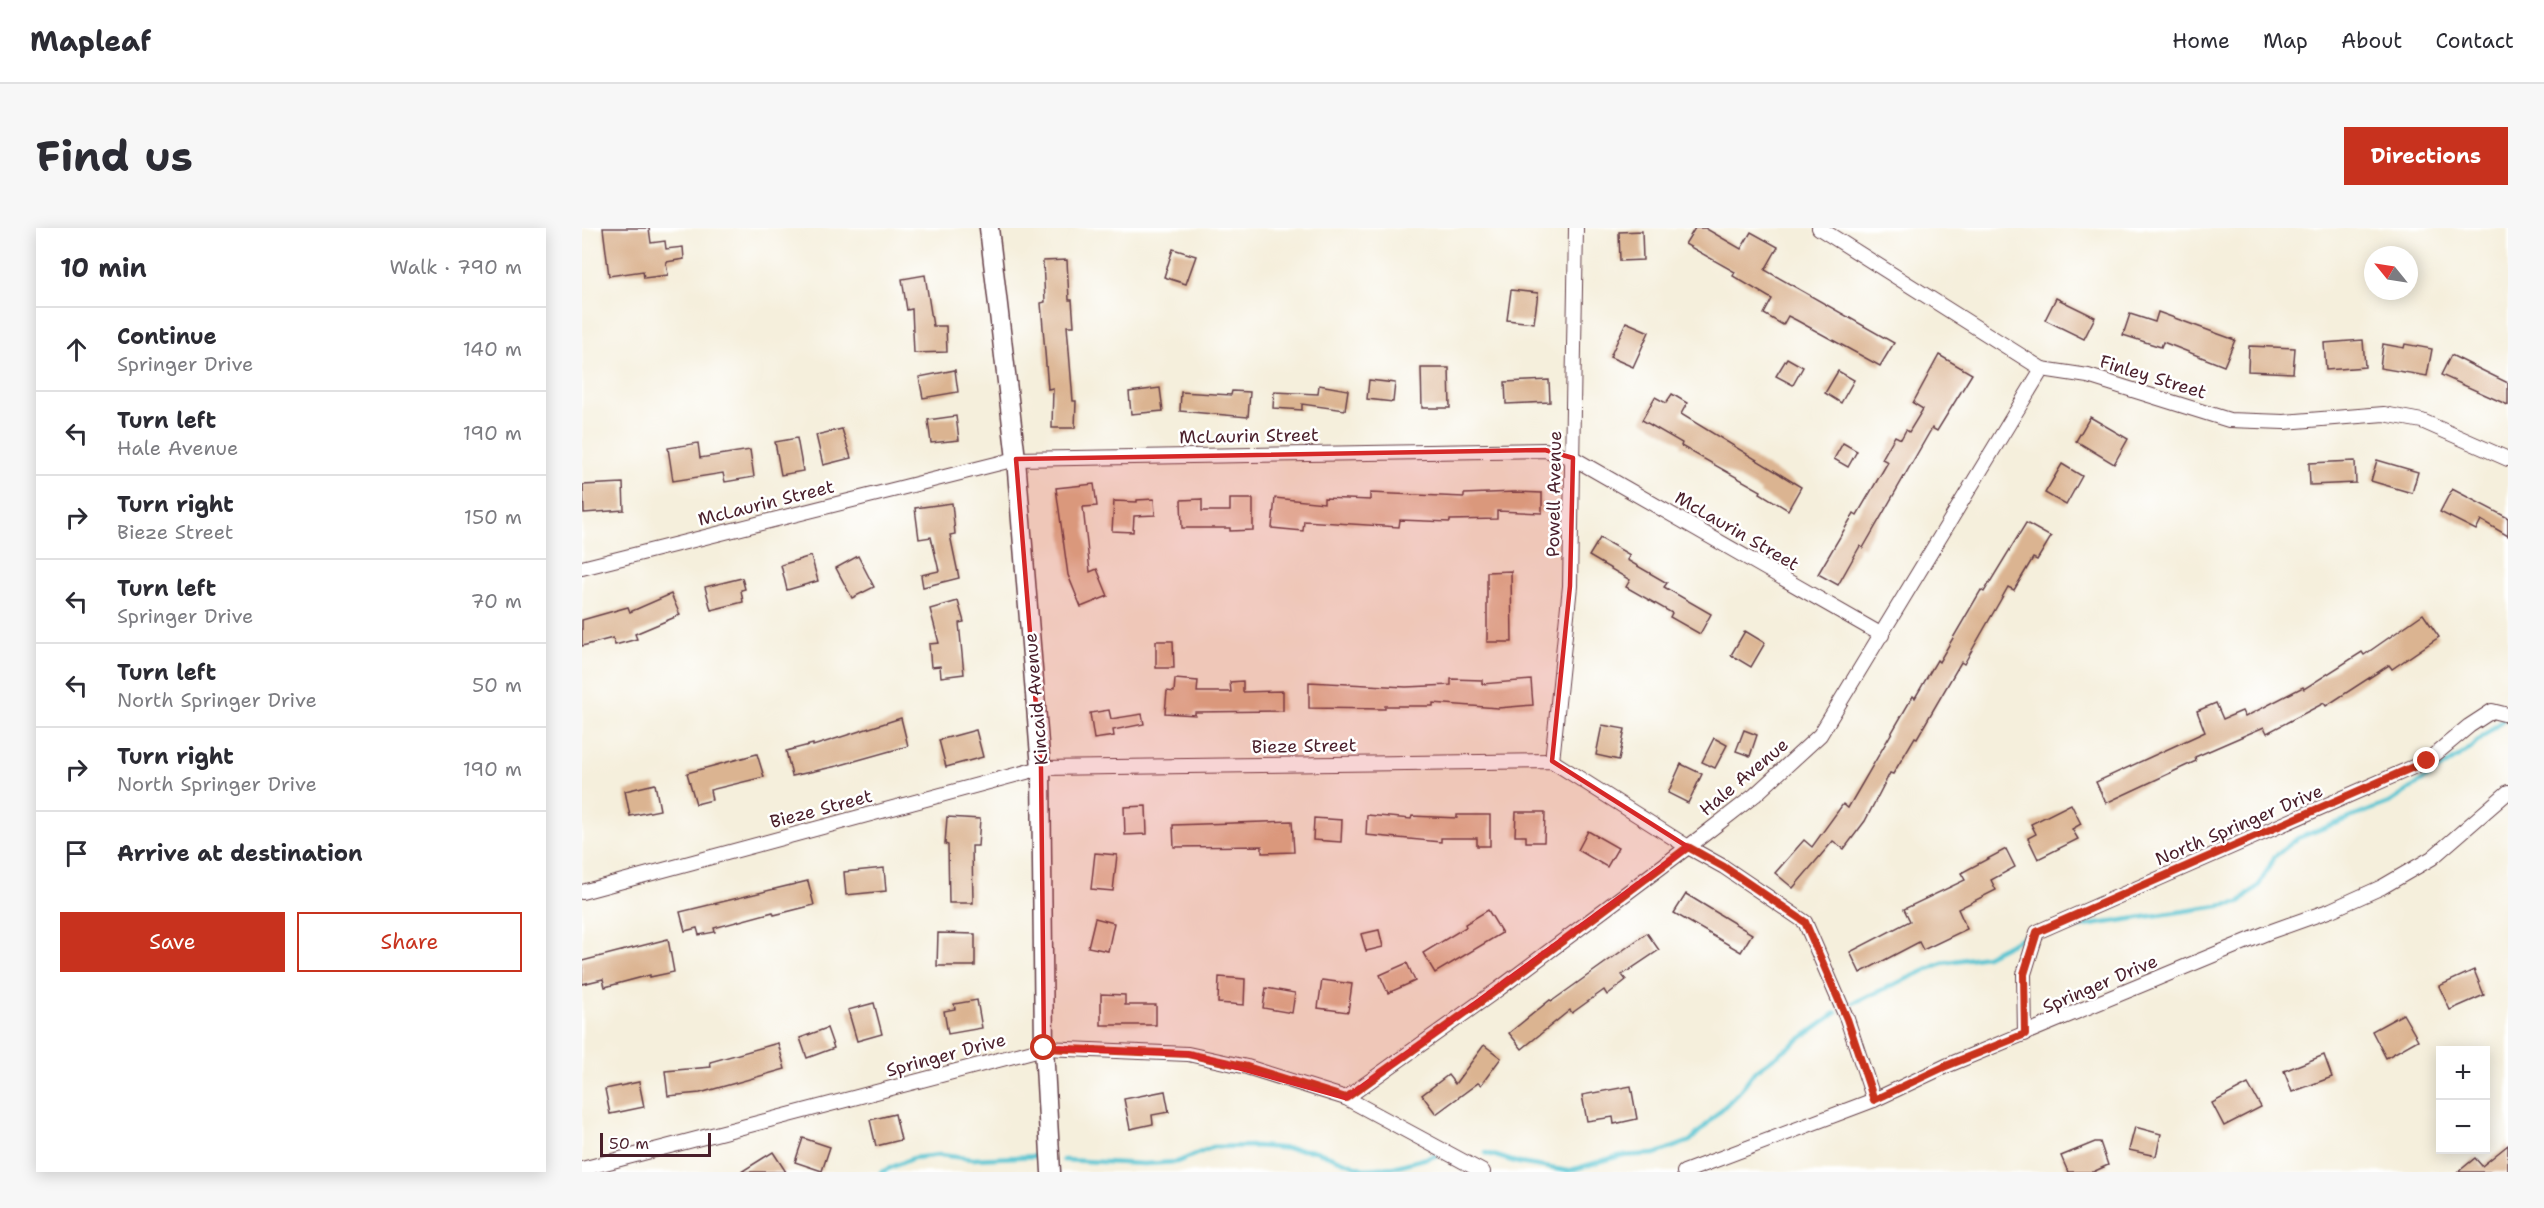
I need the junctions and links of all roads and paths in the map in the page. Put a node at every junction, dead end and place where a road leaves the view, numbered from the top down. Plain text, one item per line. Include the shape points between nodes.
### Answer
1 (989, 228) edge
2 (1576, 228) edge
3 (1819, 228) edge
4 (2042, 369) junction
5 (1573, 458) junction
6 (1016, 459) junction
7 (2508, 459) edge
8 (582, 568) edge
9 (1882, 635) junction
10 (2508, 715) edge
11 (1552, 761) junction
12 (1041, 768) junction
13 (2508, 792) edge
14 (1688, 847) junction
15 (582, 892) edge
16 (2025, 1034) junction
17 (1044, 1048) junction
18 (1346, 1098) junction
19 (1874, 1100) junction
20 (1711, 1167) edge
21 (582, 1169) edge
22 (1051, 1172) edge
23 (1483, 1172) edge
24 (1684, 1172) edge

1 - 6 street, Kincaid Avenue
2 - 5 street, Powell Avenue
3 - 4 street, Finley Street
4 - 7 street, Finley Street via 2088,376 2229,420 2284,422 2385,414 2422,421
4 - 9 street, Hale Avenue
5 - 6 street, McLaurin Street via 1545,450 1442,450
5 - 9 street, McLaurin Street
5 - 11 street, Powell Avenue via 1570,586
6 - 8 street, McLaurin Street
6 - 12 street, Kincaid Avenue
9 - 14 street, Hale Avenue via 1820,735 1755,795
10 - 16 street, North Springer Drive via 2492,711 2427,761 2037,932 2024,974
11 - 12 street, Bieze Street
11 - 14 street
12 - 15 street, Bieze Street
12 - 17 street, Kincaid Avenue
13 - 16 street, Springer Drive via 2432,858 2382,887
14 - 18 street, Hale Avenue
14 - 19 street via 1805,922 1847,1019
16 - 19 street, Springer Drive
17 - 18 street, Springer Drive via 1188,1054 1247,1067
17 - 21 street, Springer Drive
17 - 22 street, Kincaid Avenue
18 - 23 street, Springer Drive
19 - 20 street, Springer Drive
20 - 24 street, Springer Drive

